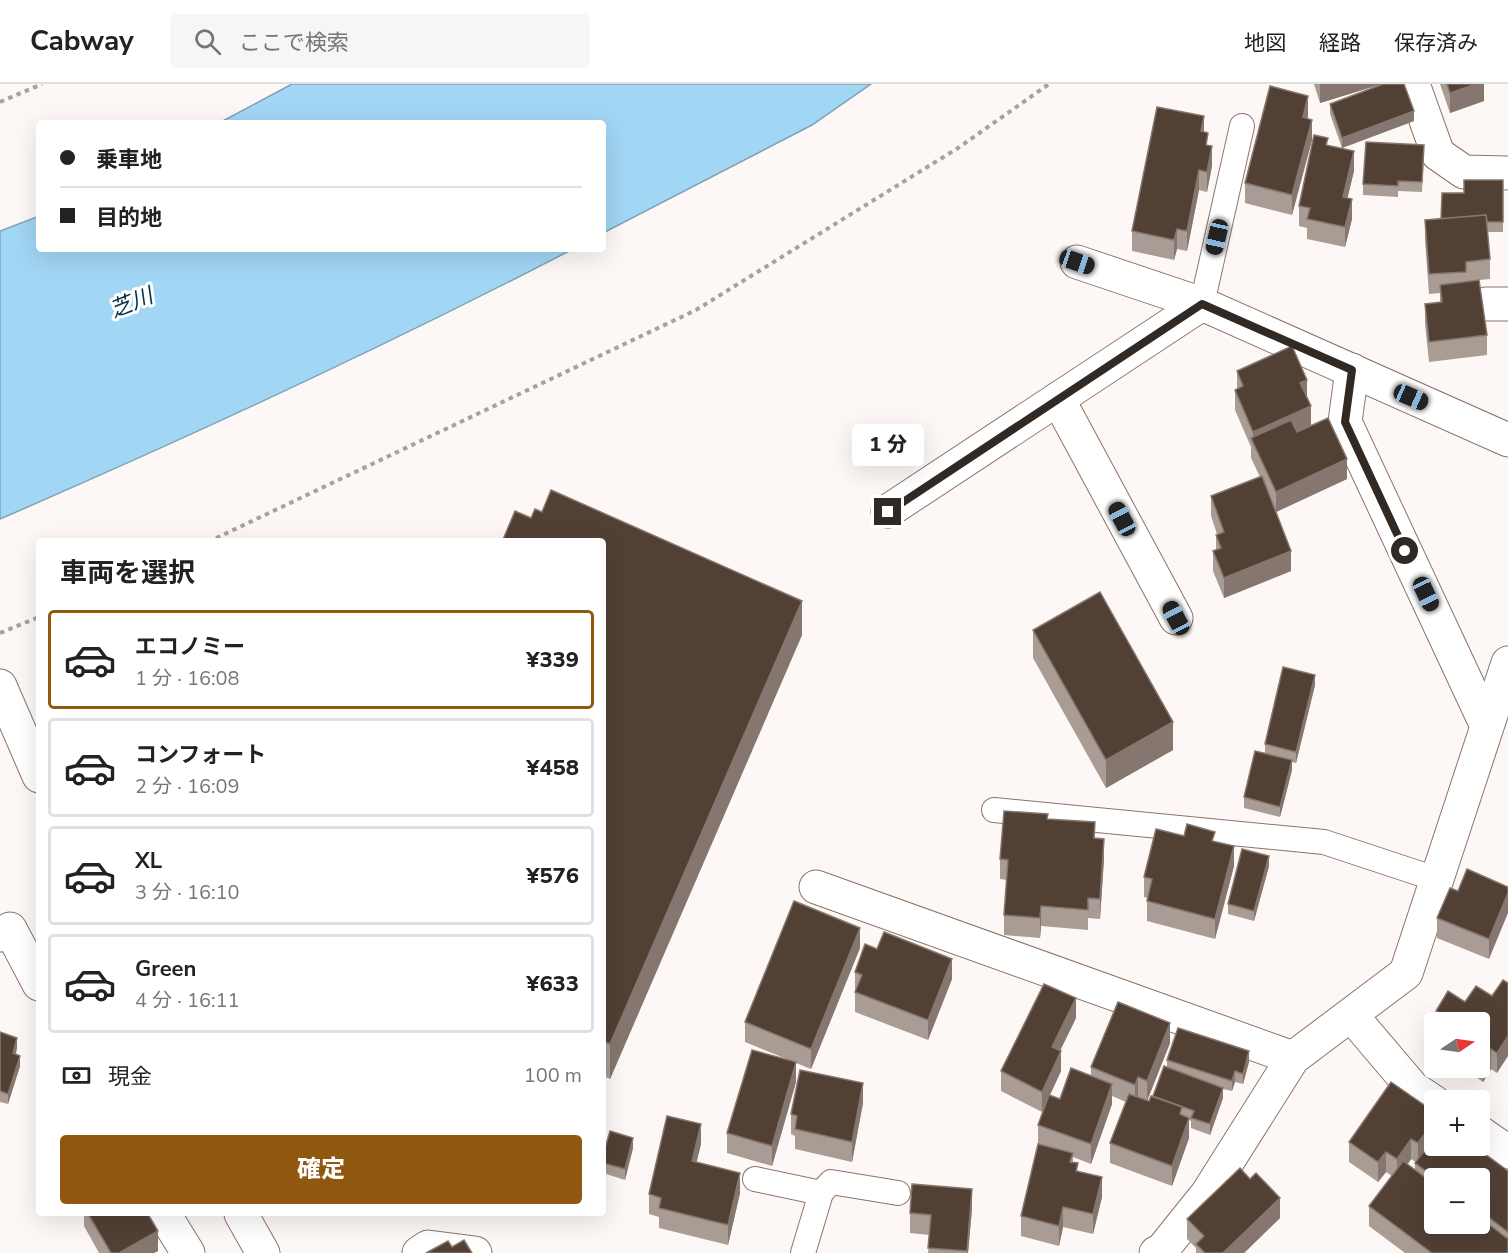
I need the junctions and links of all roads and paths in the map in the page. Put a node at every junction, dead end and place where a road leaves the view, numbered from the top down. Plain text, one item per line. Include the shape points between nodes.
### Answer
1 (42, 84) edge
2 (1048, 84) edge
3 (1413, 84) edge
4 (0, 102) edge
5 (1242, 126) dead end
6 (1508, 173) edge
7 (1077, 262) dead end
8 (1202, 304) junction
9 (1352, 370) junction
10 (1058, 399) junction
11 (1508, 440) edge
12 (888, 512) dead end
13 (216, 538) edge
14 (36, 618) edge
15 (1176, 618) dead end
16 (0, 633) edge
17 (1508, 663) edge
18 (0, 686) edge
19 (1486, 724) junction
20 (34, 766) edge
21 (994, 810) dead end
22 (1436, 879) junction
23 (816, 887) dead end
24 (5, 932) edge
25 (36, 979) edge
26 (1351, 1015) junction
27 (1293, 1058) junction
28 (1424, 1095) edge
29 (1490, 1140) edge
30 (1508, 1152) edge
31 (755, 1179) dead end
32 (822, 1193) junction
33 (898, 1193) dead end
34 (165, 1216) edge
35 (242, 1216) edge
36 (1161, 1252) edge
37 (188, 1253) edge
38 (262, 1253) edge
39 (418, 1253) edge
40 (475, 1253) edge
41 (803, 1253) edge

1 - 4 path
2 - 13 path via 958,148 696,309
3 - 6 street via 1438,154 1464,172
5 - 8 lane
7 - 8 street
8 - 9 street
8 - 10 street
9 - 11 street
9 - 19 street via 1345,422
10 - 12 street
10 - 15 street
14 - 16 path
17 - 19 street
18 - 20 street
19 - 22 street
21 - 22 lane via 1324,842
22 - 26 street via 1406,973
23 - 27 street
24 - 25 street
26 - 27 street
26 - 28 street via 1413,1088
27 - 36 street via 1207,1194
29 - 30 street
31 - 32 lane
32 - 33 lane via 831,1182
32 - 41 lane
34 - 37 street
35 - 38 street
39 - 40 street via 428,1247

